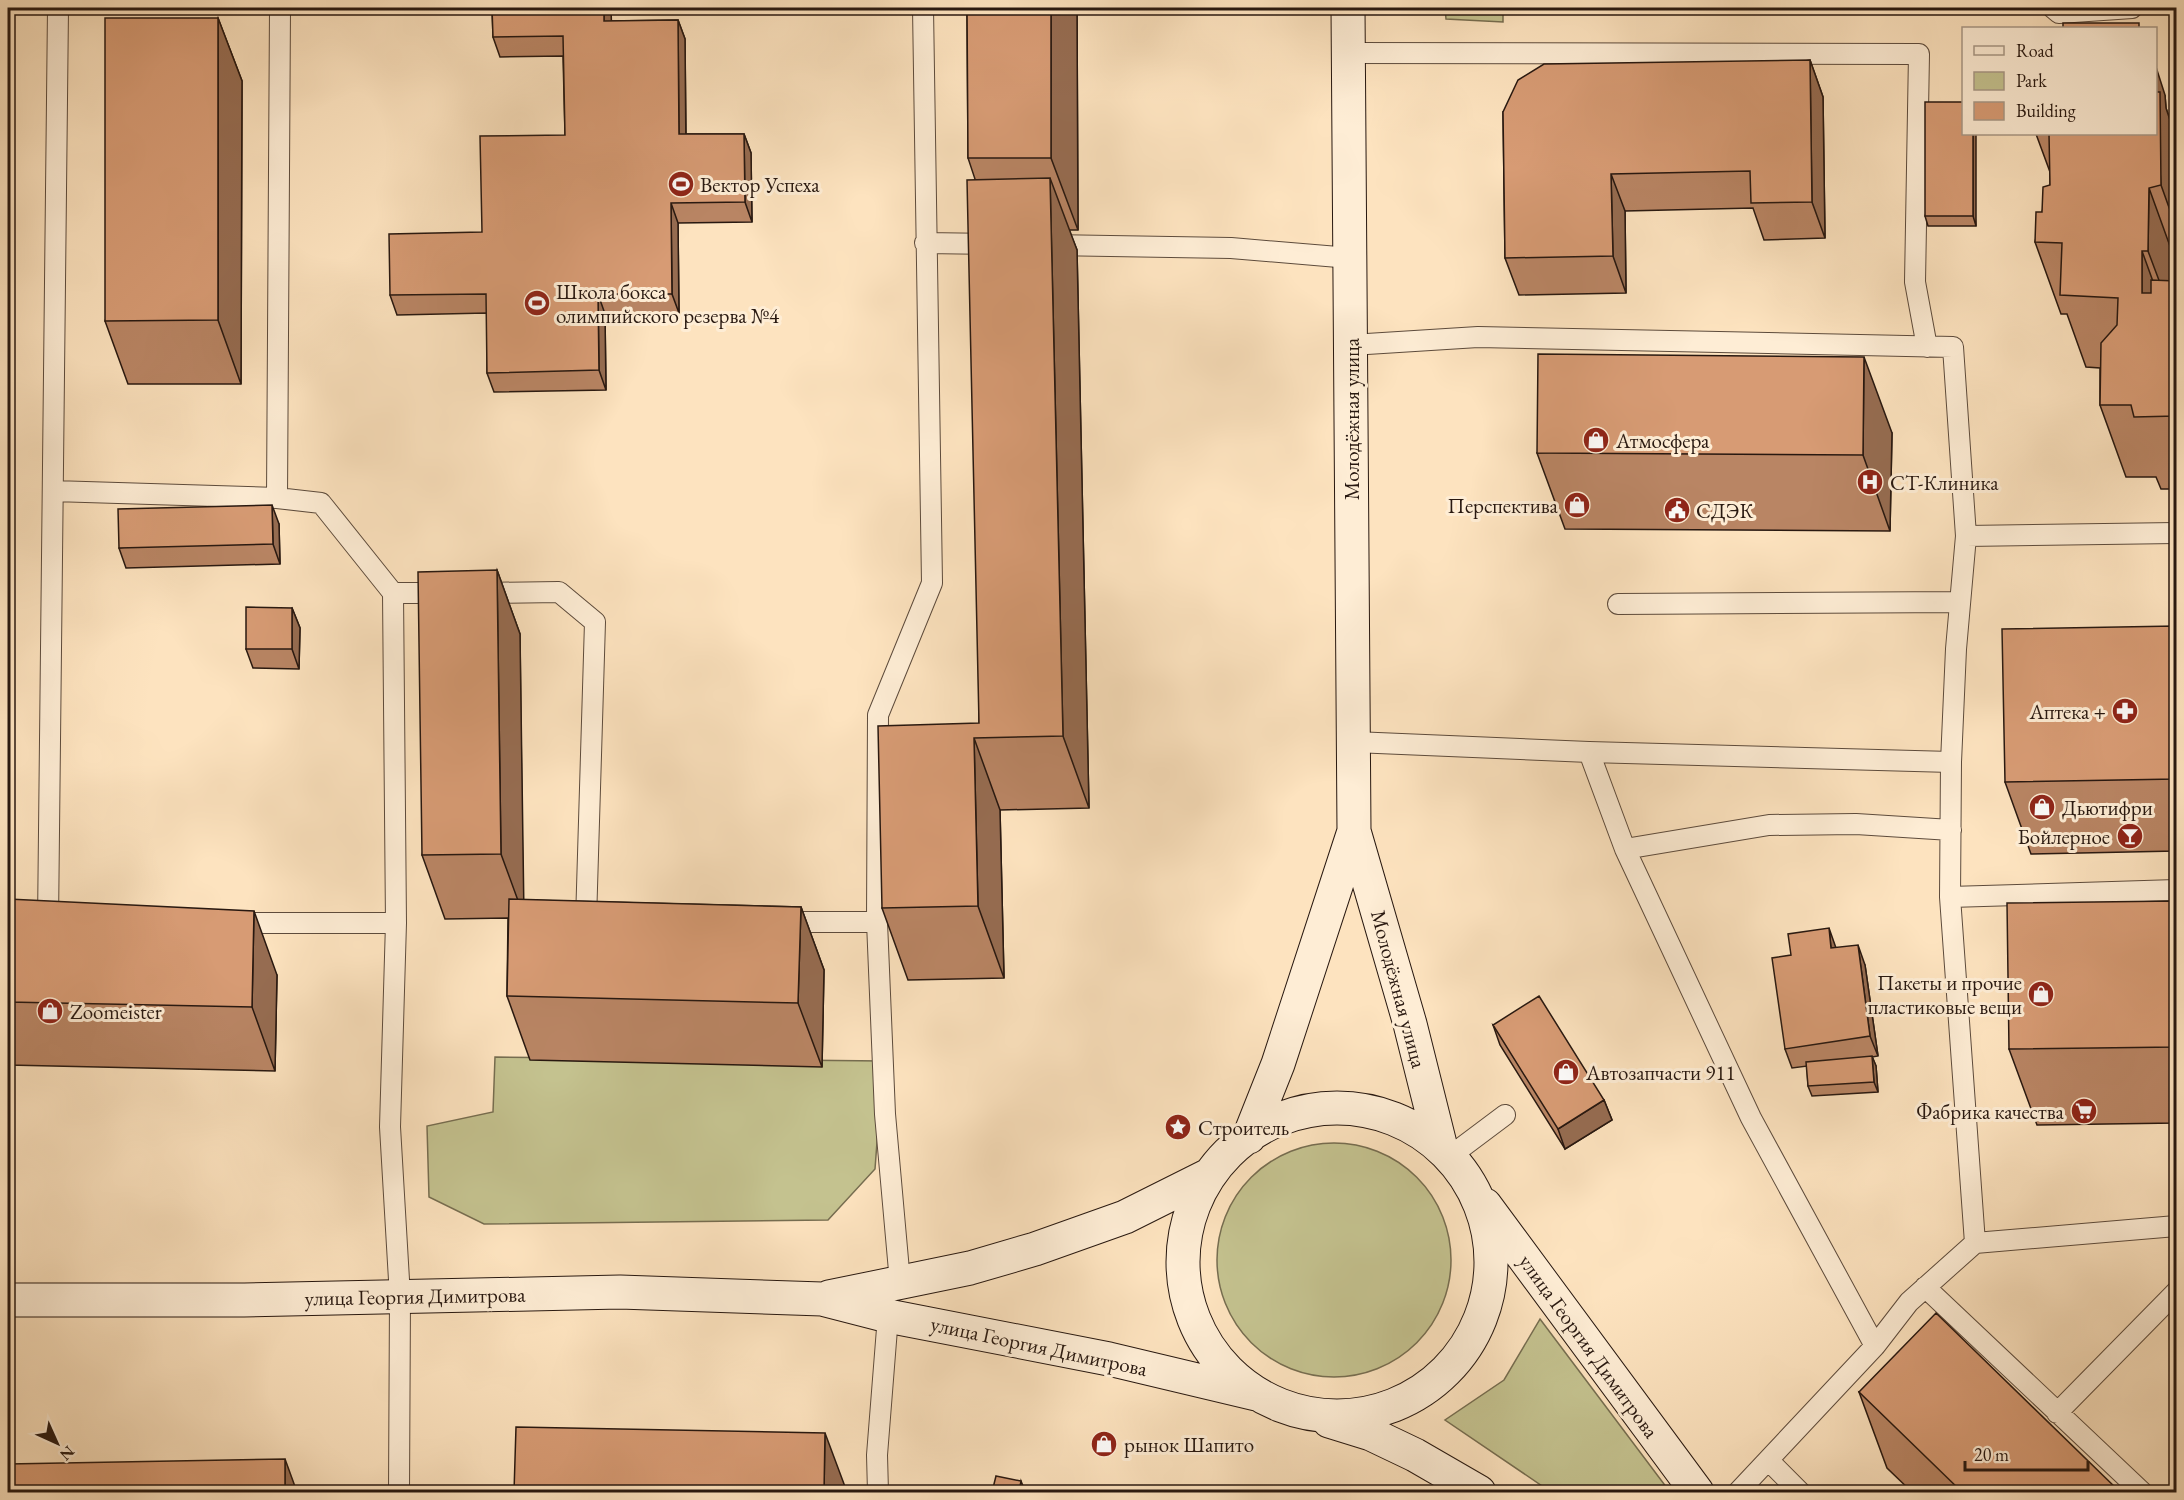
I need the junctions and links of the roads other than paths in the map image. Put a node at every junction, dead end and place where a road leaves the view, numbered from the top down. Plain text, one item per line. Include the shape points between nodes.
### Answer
1 (58, 8) edge
2 (280, 8) edge
3 (923, 8) edge
4 (1348, 8) edge
5 (2053, 8) edge
6 (2132, 8) edge
7 (1348, 53) junction
8 (925, 243) junction
9 (1350, 258) junction
10 (1351, 345) junction
11 (1927, 347) junction
12 (53, 491) junction
13 (277, 498) junction
14 (2176, 533) edge
15 (1966, 536) junction
16 (393, 593) junction
17 (1960, 602) junction
18 (1618, 604) dead end
19 (1354, 742) junction
20 (1589, 752) junction
21 (1951, 762) junction
22 (1951, 830) junction
23 (1354, 831) junction
24 (1625, 849) junction
25 (2176, 890) edge
26 (1950, 897) junction
27 (609, 921) edge
28 (760, 922) edge
29 (877, 922) junction
30 (72, 923) edge
31 (216, 923) edge
32 (396, 923) junction
33 (1505, 1115) dead end
34 (1249, 1137) junction
35 (1445, 1152) junction
36 (1209, 1175) junction
37 (1481, 1199) junction
38 (2176, 1226) edge
39 (1975, 1243) junction
40 (900, 1282) junction
41 (1925, 1287) junction
42 (2176, 1292) edge
43 (400, 1297) junction
44 (822, 1299) junction
45 (8, 1300) edge
46 (888, 1316) junction
47 (1875, 1346) junction
48 (1256, 1394) junction
49 (2057, 1413) junction
50 (1310, 1416) junction
51 (1768, 1460) junction
52 (399, 1492) edge
53 (878, 1492) edge
54 (1479, 1492) edge
55 (1697, 1492) edge
56 (1738, 1492) edge
57 (1800, 1492) edge
58 (2142, 1492) edge

1 - 12 lane
2 - 13 lane
3 - 8 lane
4 - 7 main road, Молодёжная улица
5 - 6 lane via 2059,13
7 - 9 main road, Молодёжная улица
7 - 11 lane via 1919,54 1915,282
8 - 9 lane via 1231,248
8 - 29 lane via 932,583 878,715
9 - 10 main road, Молодёжная улица
10 - 11 lane via 1478,337
10 - 19 main road, Молодёжная улица
11 - 15 lane via 1953,347
12 - 13 lane
12 - 30 lane via 48,923
13 - 16 lane via 321,503
14 - 15 lane
15 - 17 lane
16 - 27 lane via 560,592 595,622 586,921
16 - 32 lane
17 - 18 lane
17 - 21 lane
19 - 20 lane
19 - 23 main road, Молодёжная улица
20 - 21 lane
20 - 24 lane
21 - 22 lane
22 - 24 lane via 1856,824 1769,825
22 - 26 lane
23 - 34 main road, Молодёжная улица via 1278,1064
23 - 35 main road, Молодёжная улица
24 - 47 lane via 1751,1118
25 - 26 lane
26 - 39 lane
28 - 29 lane
29 - 40 lane via 885,1114
31 - 32 lane
32 - 43 lane via 390,1127
33 - 35 lane
34 - 35 main road via 1276,1121 1298,1114 1346,1110 1390,1116
34 - 36 main road
35 - 37 main road via 1466,1174
36 - 40 main road, улица Георгия Димитрова via 1125,1217 1035,1249 970,1268
36 - 48 main road via 1192,1208 1185,1233 1182,1262 1186,1293 1200,1337 1231,1374
37 - 50 main road via 1490,1270 1485,1297 1465,1347 1447,1370 1428,1386 1377,1411
37 - 55 main road, улица Георгия Димитрова
38 - 39 lane
39 - 41 lane
40 - 44 main road, улица Георгия Димитрова
41 - 47 lane
41 - 49 lane
42 - 49 lane
43 - 44 main road, улица Георгия Димитрова via 620,1292
43 - 45 main road, улица Георгия Димитрова
43 - 52 lane
44 - 46 main road, улица Георгия Димитрова
46 - 48 main road, улица Георгия Димитрова via 1109,1359
46 - 53 lane via 877,1455
47 - 51 lane
48 - 50 main road
49 - 58 lane
50 - 54 main road via 1371,1434
51 - 56 lane
51 - 57 lane

